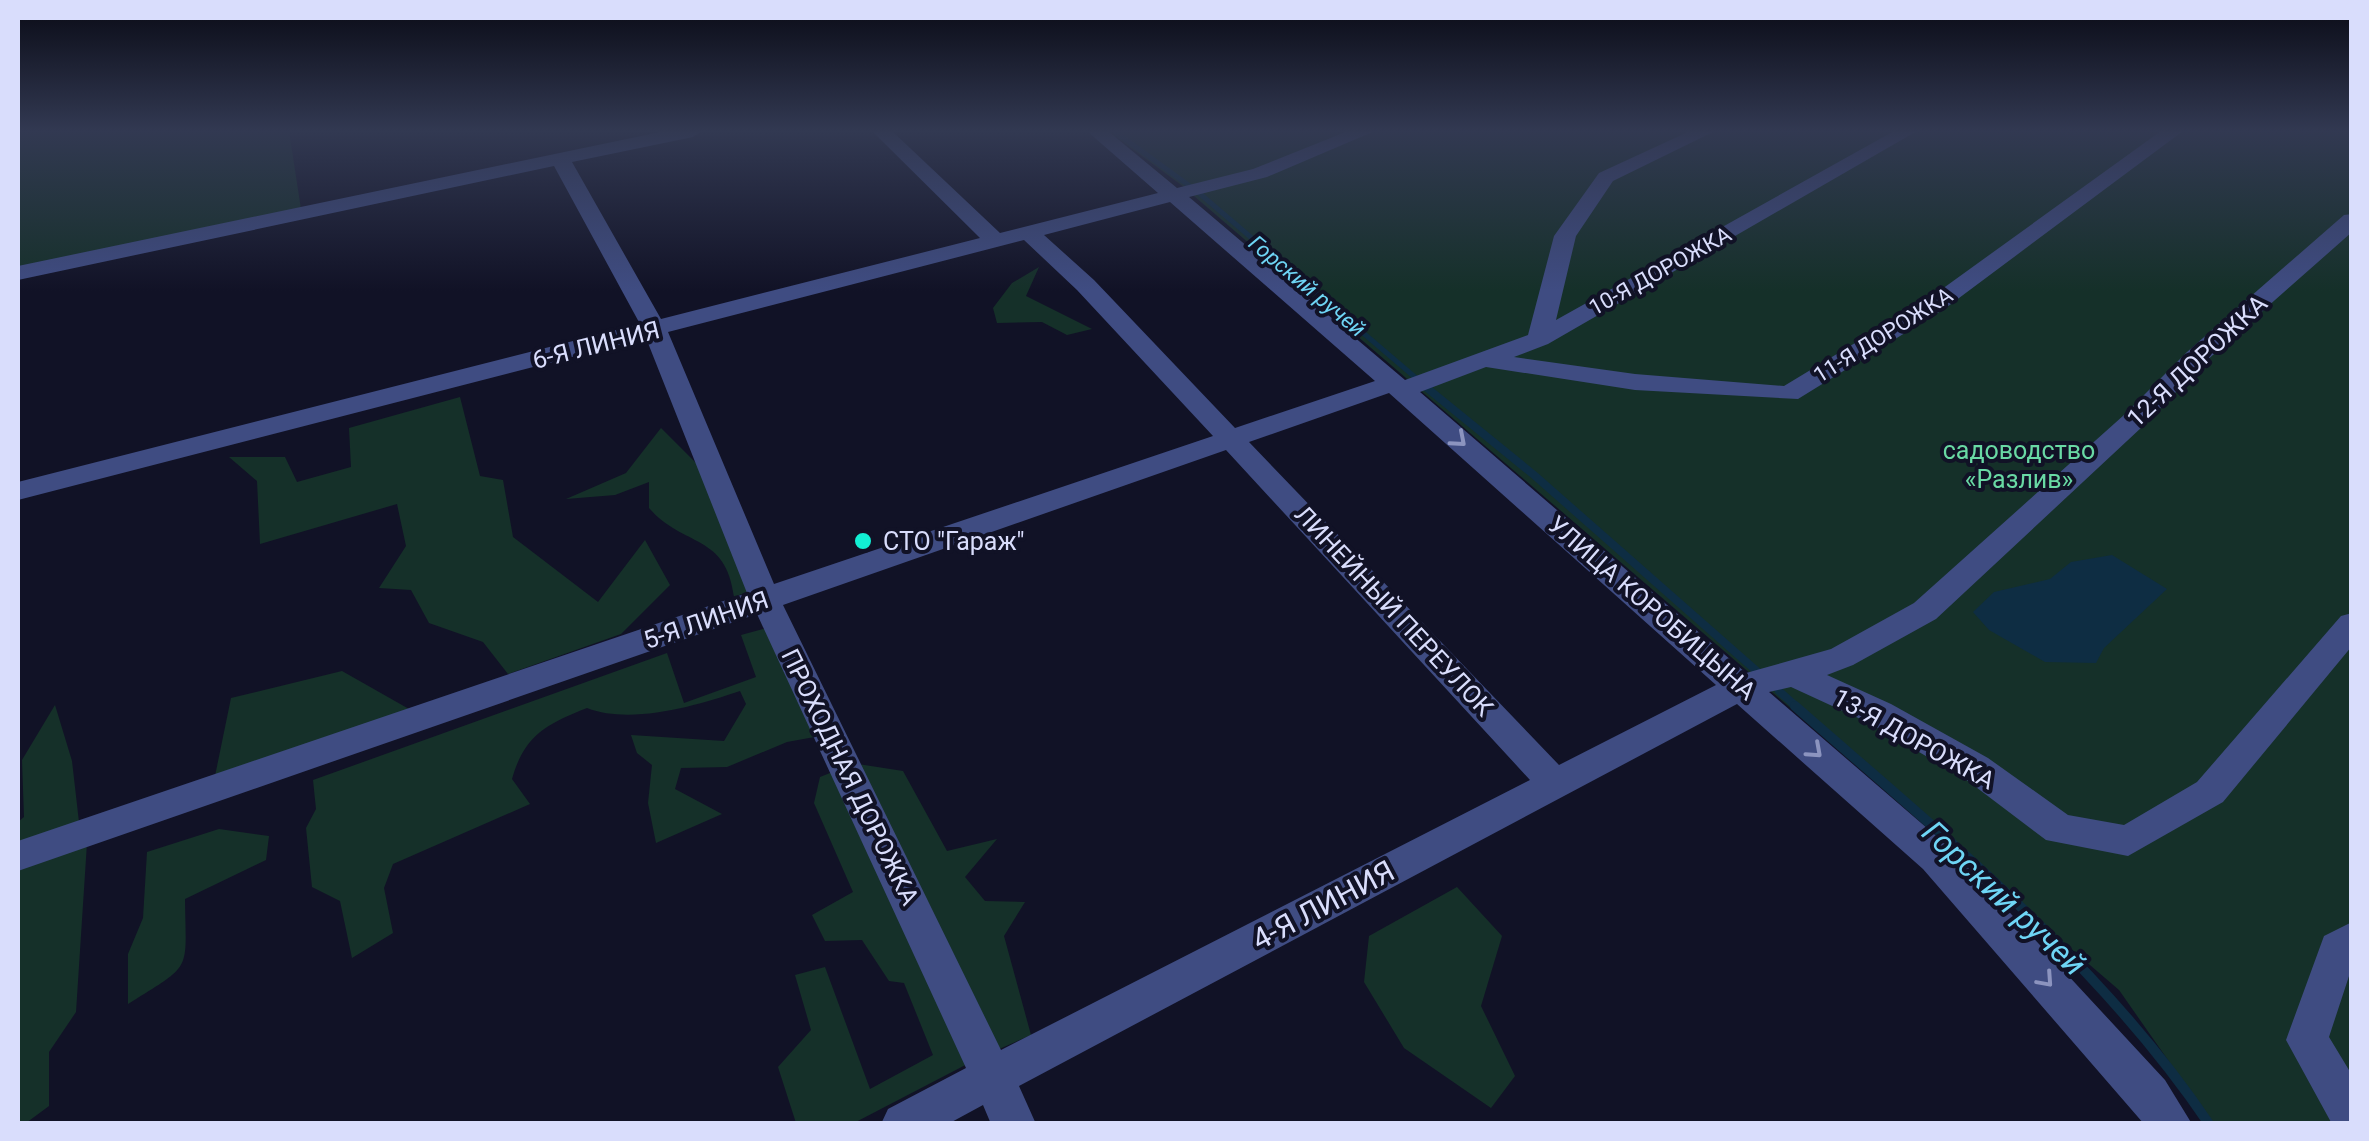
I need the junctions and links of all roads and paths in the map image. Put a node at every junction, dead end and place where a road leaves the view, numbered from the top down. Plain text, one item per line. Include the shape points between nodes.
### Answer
1 (440, 184) edge
2 (574, 184) edge
3 (937, 184) edge
4 (1162, 184) edge
5 (1209, 184) edge
6 (1600, 184) edge
7 (1814, 184) edge
8 (2101, 184) edge
9 (1173, 193) junction
10 (2352, 220) edge
11 (1027, 232) junction
12 (995, 240) junction
13 (18, 273) edge
14 (655, 330) junction
15 (1539, 339) junction
16 (1486, 360) junction
17 (1398, 387) junction
18 (1232, 439) junction
19 (18, 491) edge
20 (765, 599) junction
21 (2352, 624) edge
22 (1794, 674) junction
23 (1742, 686) junction
24 (1555, 784) junction
25 (18, 856) edge
26 (2352, 939) edge
27 (994, 1076) junction
28 (2352, 1117) edge
29 (902, 1124) edge
30 (1014, 1124) edge
31 (2170, 1124) edge

1 - 13 street
2 - 14 street, ПРОХОДНАЯ ДОРОЖКА
3 - 12 street
4 - 9 street, УЛИЦА КОРОБИЦЫНА
5 - 9 street, 6-Я ЛИНИЯ
6 - 15 street via 1565,236
7 - 15 street, 10-Я ДОРОЖКА
8 - 16 street, 11-Я ДОРОЖКА via 1939,302 1789,394 1635,382
9 - 11 street, 6-Я ЛИНИЯ
9 - 17 street, УЛИЦА КОРОБИЦЫНА
10 - 22 street, 12-Я ДОРОЖКА via 2196,356 1925,611 1842,657
11 - 12 street, 6-Я ЛИНИЯ
11 - 18 street, ЛИНЕЙНЫЙ ПЕРЕУЛОК via 1061,258
12 - 14 street, 6-Я ЛИНИЯ
14 - 19 street, 6-Я ЛИНИЯ
14 - 20 street, ПРОХОДНАЯ ДОРОЖКА
15 - 16 street, 10-Я ДОРОЖКА
16 - 17 street, 10-Я ДОРОЖКА
17 - 18 street, 5-Я ЛИНИЯ
17 -> 23 street, УЛИЦА КОРОБИЦЫНА
18 - 20 street, 5-Я ЛИНИЯ
18 - 24 street, ЛИНЕЙНЫЙ ПЕРЕУЛОК
20 - 25 street, 5-Я ЛИНИЯ
20 - 27 street, ПРОХОДНАЯ ДОРОЖКА
21 - 22 street, 13-Я ДОРОЖКА via 2210,792 2128,841 2058,829 1976,768
22 - 23 street, 12-Я ДОРОЖКА
23 - 24 street, 4-Я ЛИНИЯ
23 -> 31 street, УЛИЦА КОРОБИЦЫНА via 1936,858
24 - 27 street, 4-Я ЛИНИЯ
26 - 28 street via 2338,948 2307,1040
27 - 29 street, 4-Я ЛИНИЯ
27 - 30 street, ПРОХОДНАЯ ДОРОЖКА

